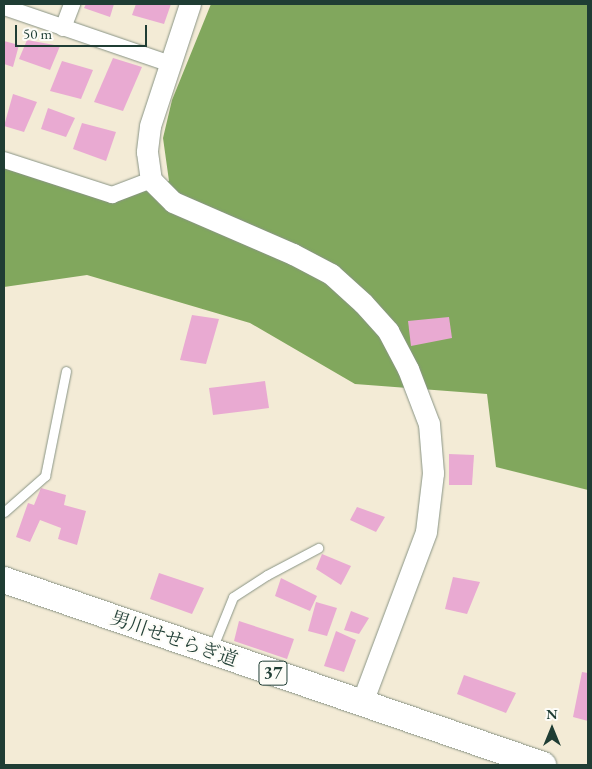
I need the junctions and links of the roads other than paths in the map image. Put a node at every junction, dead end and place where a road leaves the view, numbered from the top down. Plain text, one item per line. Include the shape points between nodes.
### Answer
1 (72, 4) edge
2 (190, 4) edge
3 (4, 7) edge
4 (63, 28) junction
5 (168, 63) junction
6 (4, 160) edge
7 (151, 180) junction
8 (66, 371) dead end
9 (4, 512) edge
10 (318, 548) dead end
11 (4, 580) edge
12 (210, 653) junction
13 (362, 702) junction
14 (543, 765) edge

1 - 4 street
2 - 5 street
3 - 4 street
4 - 5 street
5 - 7 street via 150,126 147,152
6 - 7 street via 112,195
7 - 13 street via 173,202 331,274 363,302 388,331 408,369 429,424 433,473 426,532
8 - 9 lane via 45,476
10 - 12 lane via 266,575 233,597
11 - 12 main road, 男川せせらぎ道 / 37
12 - 13 main road, 男川せせらぎ道 / 37
13 - 14 main road, 男川せせらぎ道 / 37

